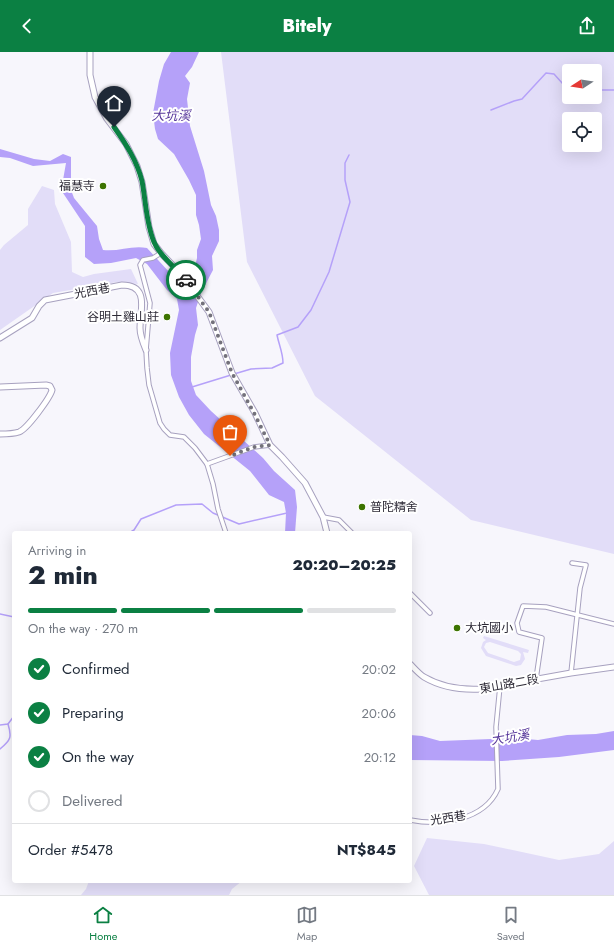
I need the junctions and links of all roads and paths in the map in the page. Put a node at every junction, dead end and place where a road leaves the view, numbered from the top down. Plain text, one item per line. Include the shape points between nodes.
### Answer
1 (90, 52) edge
2 (162, 254) junction
3 (0, 338) edge
4 (146, 350) junction
5 (0, 387) edge
6 (0, 434) edge
7 (270, 445) junction
8 (208, 464) junction
9 (323, 517) junction
10 (225, 531) edge
11 (326, 531) edge
12 (350, 531) edge
13 (572, 563) dead end
14 (412, 595) edge
15 (430, 613) dead end
16 (577, 614) junction
17 (614, 624) edge
18 (412, 666) edge
19 (614, 667) edge
20 (571, 673) junction
21 (536, 679) junction
22 (500, 686) junction
23 (412, 820) edge

1 - 2 main road via 91,80 95,97 126,144 137,166 149,227 154,244
2 - 4 street, 光西巷 via 143,260 140,265 150,303
2 - 7 main road via 181,274 209,312 232,373
3 - 4 main road, 光西巷 via 32,318 45,300 128,285 140,292 143,300 140,328
4 - 8 street, 光西巷 via 149,385 160,423 170,435 184,438
5 - 6 main road via 50,386 52,390 25,428 20,432
7 - 8 street via 254,447
7 - 9 main road via 305,483
8 - 10 street, 光西巷
9 - 11 main road
9 - 12 street via 339,520
13 - 16 street via 586,565
14 - 15 street
16 - 17 street
16 - 20 street
16 - 21 street via 546,607 523,606 517,623 519,632 542,638
18 - 22 main road, 東山路二段 via 424,677 454,688 467,690
19 - 20 main road, 東山路二段
20 - 21 main road, 東山路二段
21 - 22 main road, 東山路二段
22 - 23 street, 光西巷 via 496,728 498,789 494,798 483,808 455,820

